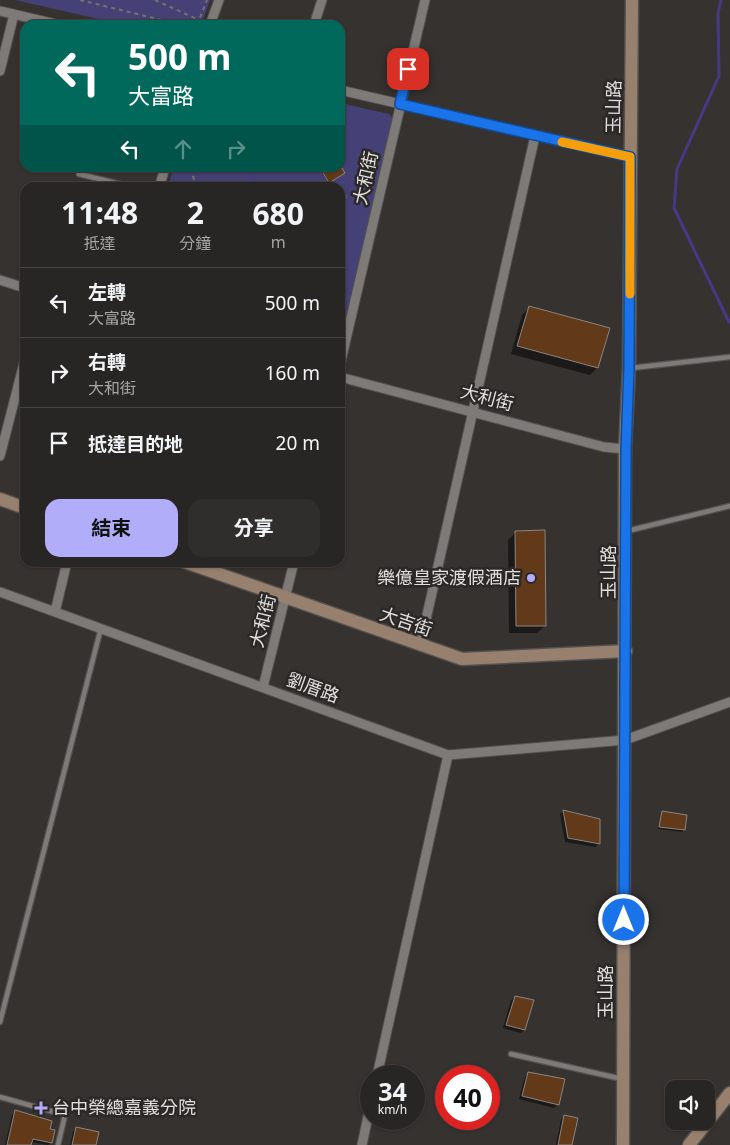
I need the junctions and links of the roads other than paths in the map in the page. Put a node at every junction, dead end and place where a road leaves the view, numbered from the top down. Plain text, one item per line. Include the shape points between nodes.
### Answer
1 (218, 0) edge
2 (322, 0) edge
3 (425, 0) edge
4 (632, 0) edge
5 (0, 11) edge
6 (14, 14) junction
7 (39, 20) edge
8 (212, 20) edge
9 (316, 20) edge
10 (0, 71) edge
11 (345, 91) edge
12 (400, 104) junction
13 (535, 136) junction
14 (630, 157) junction
15 (79, 174) dead end
16 (112, 182) edge
17 (0, 280) edge
18 (20, 286) edge
19 (345, 343) edge
20 (730, 357) edge
21 (629, 368) junction
22 (20, 378) edge
23 (345, 378) edge
24 (473, 411) junction
25 (626, 449) junction
26 (0, 456) edge
27 (0, 499) edge
28 (20, 506) edge
29 (730, 506) edge
30 (626, 531) junction
31 (66, 567) edge
32 (199, 567) edge
33 (293, 567) edge
34 (0, 592) edge
35 (285, 599) junction
36 (55, 612) junction
37 (101, 628) junction
38 (420, 646) junction
39 (626, 650) junction
40 (263, 687) junction
41 (730, 702) edge
42 (625, 740) junction
43 (448, 755) junction
44 (0, 1022) edge
45 (511, 1054) dead end
46 (379, 1065) edge
47 (623, 1080) junction
48 (730, 1093) edge
49 (0, 1097) edge
50 (365, 1130) edge
51 (58, 1145) edge
52 (362, 1145) edge
53 (623, 1145) edge
54 (689, 1145) edge

1 - 8 street
2 - 9 street
3 - 12 street, 大和街
4 - 14 street, 玉山路
5 - 6 street
6 - 7 street
6 - 10 street
11 - 12 street
12 - 13 street
12 - 19 street, 大和街
13 - 14 street
13 - 24 street
14 - 21 street, 玉山路
15 - 16 lane
17 - 18 street
20 - 21 lane
21 - 25 street, 玉山路
22 - 26 street
23 - 24 street, 大利街
24 - 25 street, 大利街 via 604,447
24 - 38 street
25 - 30 street, 玉山路
27 - 28 street
29 - 30 lane
30 - 39 street, 玉山路
31 - 36 street
32 - 35 street, 大吉街
33 - 35 street, 大和街
34 - 36 street, 劉厝路
35 - 38 street, 大吉街
35 - 40 street, 大和街
36 - 37 street, 劉厝路
37 - 40 street, 劉厝路
37 - 44 lane
38 - 39 street, 大吉街 via 462,659
39 - 42 street, 玉山路
40 - 43 street, 劉厝路
41 - 42 street, 劉厝路
42 - 43 street, 劉厝路
42 - 47 street, 玉山路
43 - 46 street
45 - 47 lane
47 - 53 street, 玉山路
48 - 54 street
49 - 51 lane via 65,1114
50 - 52 street

